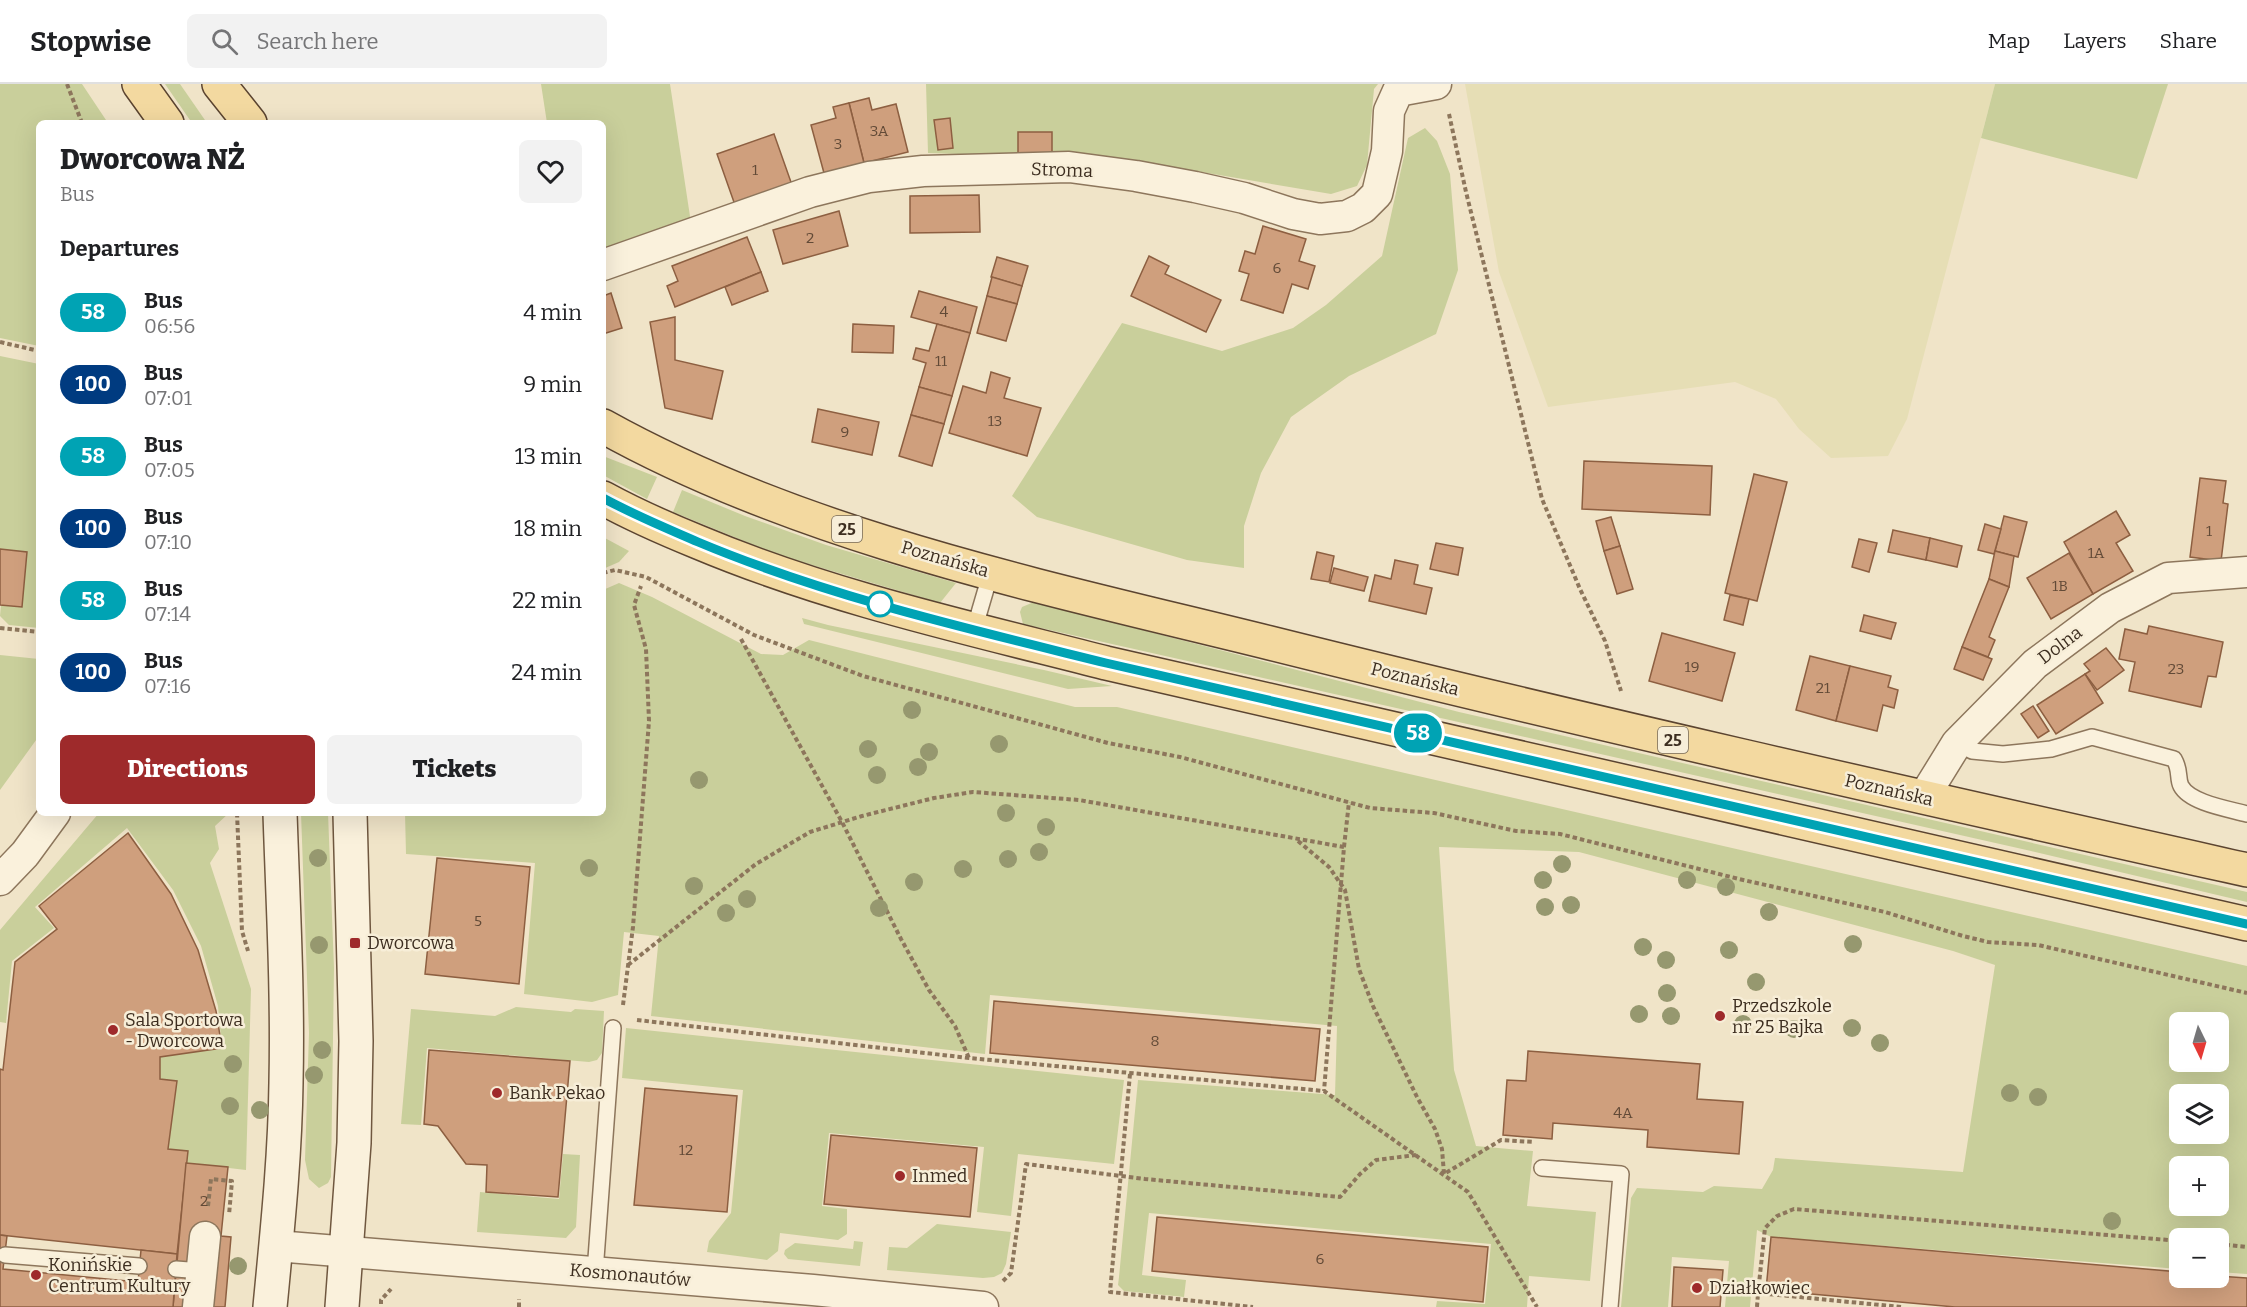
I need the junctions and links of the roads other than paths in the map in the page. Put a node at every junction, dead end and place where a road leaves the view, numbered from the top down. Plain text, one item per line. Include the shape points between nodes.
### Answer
1 (139, 84) edge
2 (219, 84) edge
3 (1442, 95) edge
4 (165, 120) edge
5 (248, 120) edge
6 (606, 264) edge
7 (606, 428) edge
8 (607, 502) edge
9 (991, 572) junction
10 (2247, 572) edge
11 (974, 630) junction
12 (1957, 743) junction
13 (1923, 798) junction
14 (2247, 814) edge
15 (53, 816) edge
16 (280, 816) edge
17 (350, 816) edge
18 (2247, 870) edge
19 (0, 880) edge
20 (2247, 924) edge
21 (613, 1028) dead end
22 (1542, 1168) dead end
23 (205, 1237) road end
24 (276, 1246) junction
25 (347, 1252) junction
26 (5, 1255) dead end
27 (139, 1266) dead end
28 (595, 1272) junction
29 (991, 1296) edge
30 (862, 1301) edge
31 (198, 1307) edge
32 (270, 1307) edge
33 (342, 1307) edge
34 (1610, 1307) edge

1 - 4 main road
2 - 5 main road
3 - 6 street, Stroma via 1398,91 1389,111 1387,151 1377,194 1363,208 1347,216 1320,219 1195,187 1068,167 923,171 868,177 810,192
7 - 9 main road, Poznańska / 25 via 744,493 914,552
8 - 11 main road via 784,575
9 - 11 lane
9 - 13 main road, Poznańska / 25 via 1629,730
10 - 12 street, Dolna via 2168,578 2110,608 2035,664
11 - 20 main road
12 - 13 street, Dolna
12 - 14 lane via 1972,751 2003,754 2051,749 2092,737 2174,759 2179,767 2180,785 2191,797
13 - 18 main road, Poznańska / 25
15 - 19 street
16 - 24 street via 286,1060 285,1139
17 - 25 street via 356,1041
21 - 28 lane
22 - 34 lane via 1620,1174
23 - 31 street via 189,1270
24 - 25 street, Kosmonautów
24 - 32 street
25 - 28 street, Kosmonautów
25 - 33 street
26 - 27 lane
28 - 30 street, Kosmonautów via 813,1290
29 - 30 street, Kosmonautów

